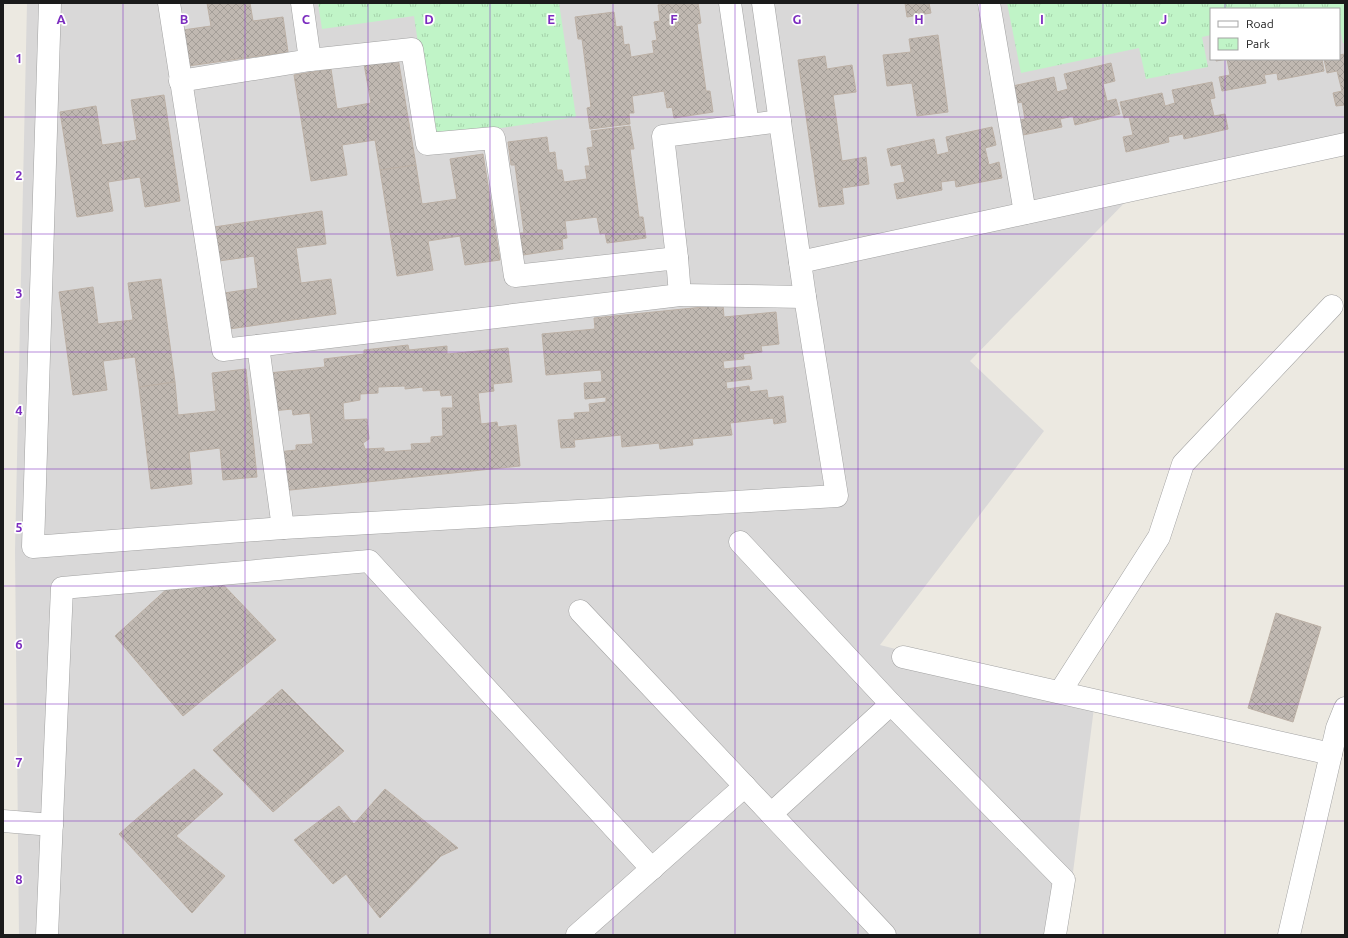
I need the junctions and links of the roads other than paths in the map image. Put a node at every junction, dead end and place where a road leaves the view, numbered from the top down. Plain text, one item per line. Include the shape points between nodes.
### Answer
1 (50, 3) edge
2 (169, 3) edge
3 (302, 3) edge
4 (730, 3) edge
5 (763, 3) edge
6 (989, 3) edge
7 (310, 60) junction
8 (180, 81) junction
9 (780, 121) junction
10 (748, 125) junction
11 (1345, 144) edge
12 (1025, 213) junction
13 (677, 258) junction
14 (800, 262) junction
15 (680, 295) junction
16 (805, 297) junction
17 (1332, 306) dead end
18 (258, 346) junction
19 (283, 528) junction
20 (740, 542) dead end
21 (580, 612) dead end
22 (903, 657) dead end
23 (1060, 692) junction
24 (891, 704) junction
25 (1345, 708) edge
26 (1331, 754) junction
27 (745, 786) junction
28 (771, 814) junction
29 (3, 821) edge
30 (52, 825) junction
31 (652, 868) junction
32 (47, 935) edge
33 (577, 935) edge
34 (885, 935) edge
35 (1055, 935) edge
36 (1289, 935) edge

1 - 19 street via 33,547
2 - 8 street
3 - 7 street
4 - 10 street
5 - 9 street
6 - 12 street
7 - 8 street
7 - 13 street via 412,50 427,144 494,138 514,276
8 - 18 street via 223,350
9 - 10 street
9 - 14 street
10 - 13 street via 663,136
11 - 12 street
12 - 14 street
13 - 15 street
14 - 16 street
15 - 16 street
15 - 18 street
16 - 19 street via 837,496
17 - 23 street via 1183,464 1159,537
18 - 19 street
20 - 24 street
21 - 27 street
22 - 23 street
23 - 26 street
24 - 28 street
24 - 35 street via 1064,880
25 - 26 street
26 - 36 street
27 - 28 street
27 - 31 street
28 - 34 street
29 - 30 street
30 - 31 street via 62,588 369,561
30 - 32 street
31 - 33 street

